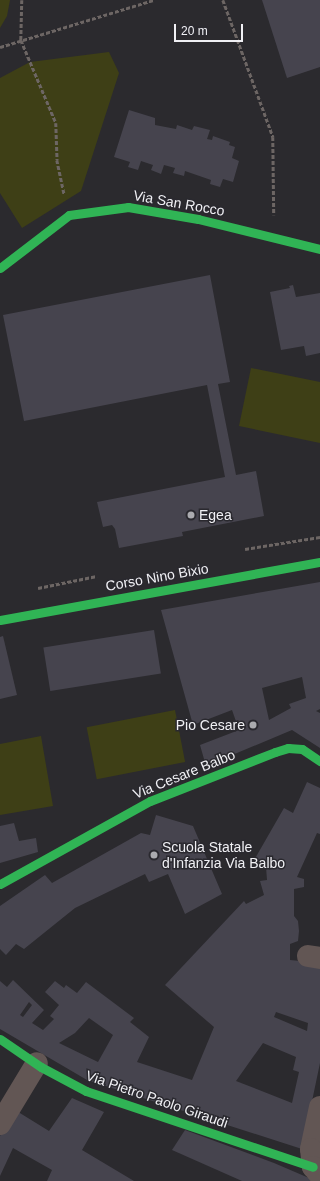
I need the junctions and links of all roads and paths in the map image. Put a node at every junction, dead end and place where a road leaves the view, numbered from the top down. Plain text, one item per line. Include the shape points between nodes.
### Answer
1 (22, 0) edge
2 (154, 0) edge
3 (223, 0) edge
4 (21, 40) junction
5 (0, 48) edge
6 (69, 215) junction
7 (274, 236) junction
8 (320, 249) edge
9 (0, 268) edge
10 (320, 537) edge
11 (245, 549) dead end
12 (320, 562) edge
13 (97, 576) dead end
14 (31, 589) dead end
15 (0, 620) edge
16 (320, 761) edge
17 (0, 884) edge
18 (0, 1039) edge
19 (37, 1063) junction
20 (320, 1107) edge
21 (0, 1124) edge
22 (317, 1171) edge

1 - 4 path
2 - 4 path via 47,35
3 - 7 path via 273,137
4 - 5 path
4 - 6 path via 56,123 58,160
6 - 7 street, Via San Rocco via 128,206
6 - 9 street, Via San Rocco
7 - 8 street, Via San Rocco
10 - 11 path
12 - 15 street, Corso Nino Bixio
13 - 14 path
16 - 17 street, Via Cesare Balbo via 302,749 288,748 260,758 150,801
18 - 19 street, Via Pietro Paolo Giraudi
19 - 21 street
19 - 22 street, Via Pietro Paolo Giraudi via 86,1091
20 - 22 street via 311,1148

